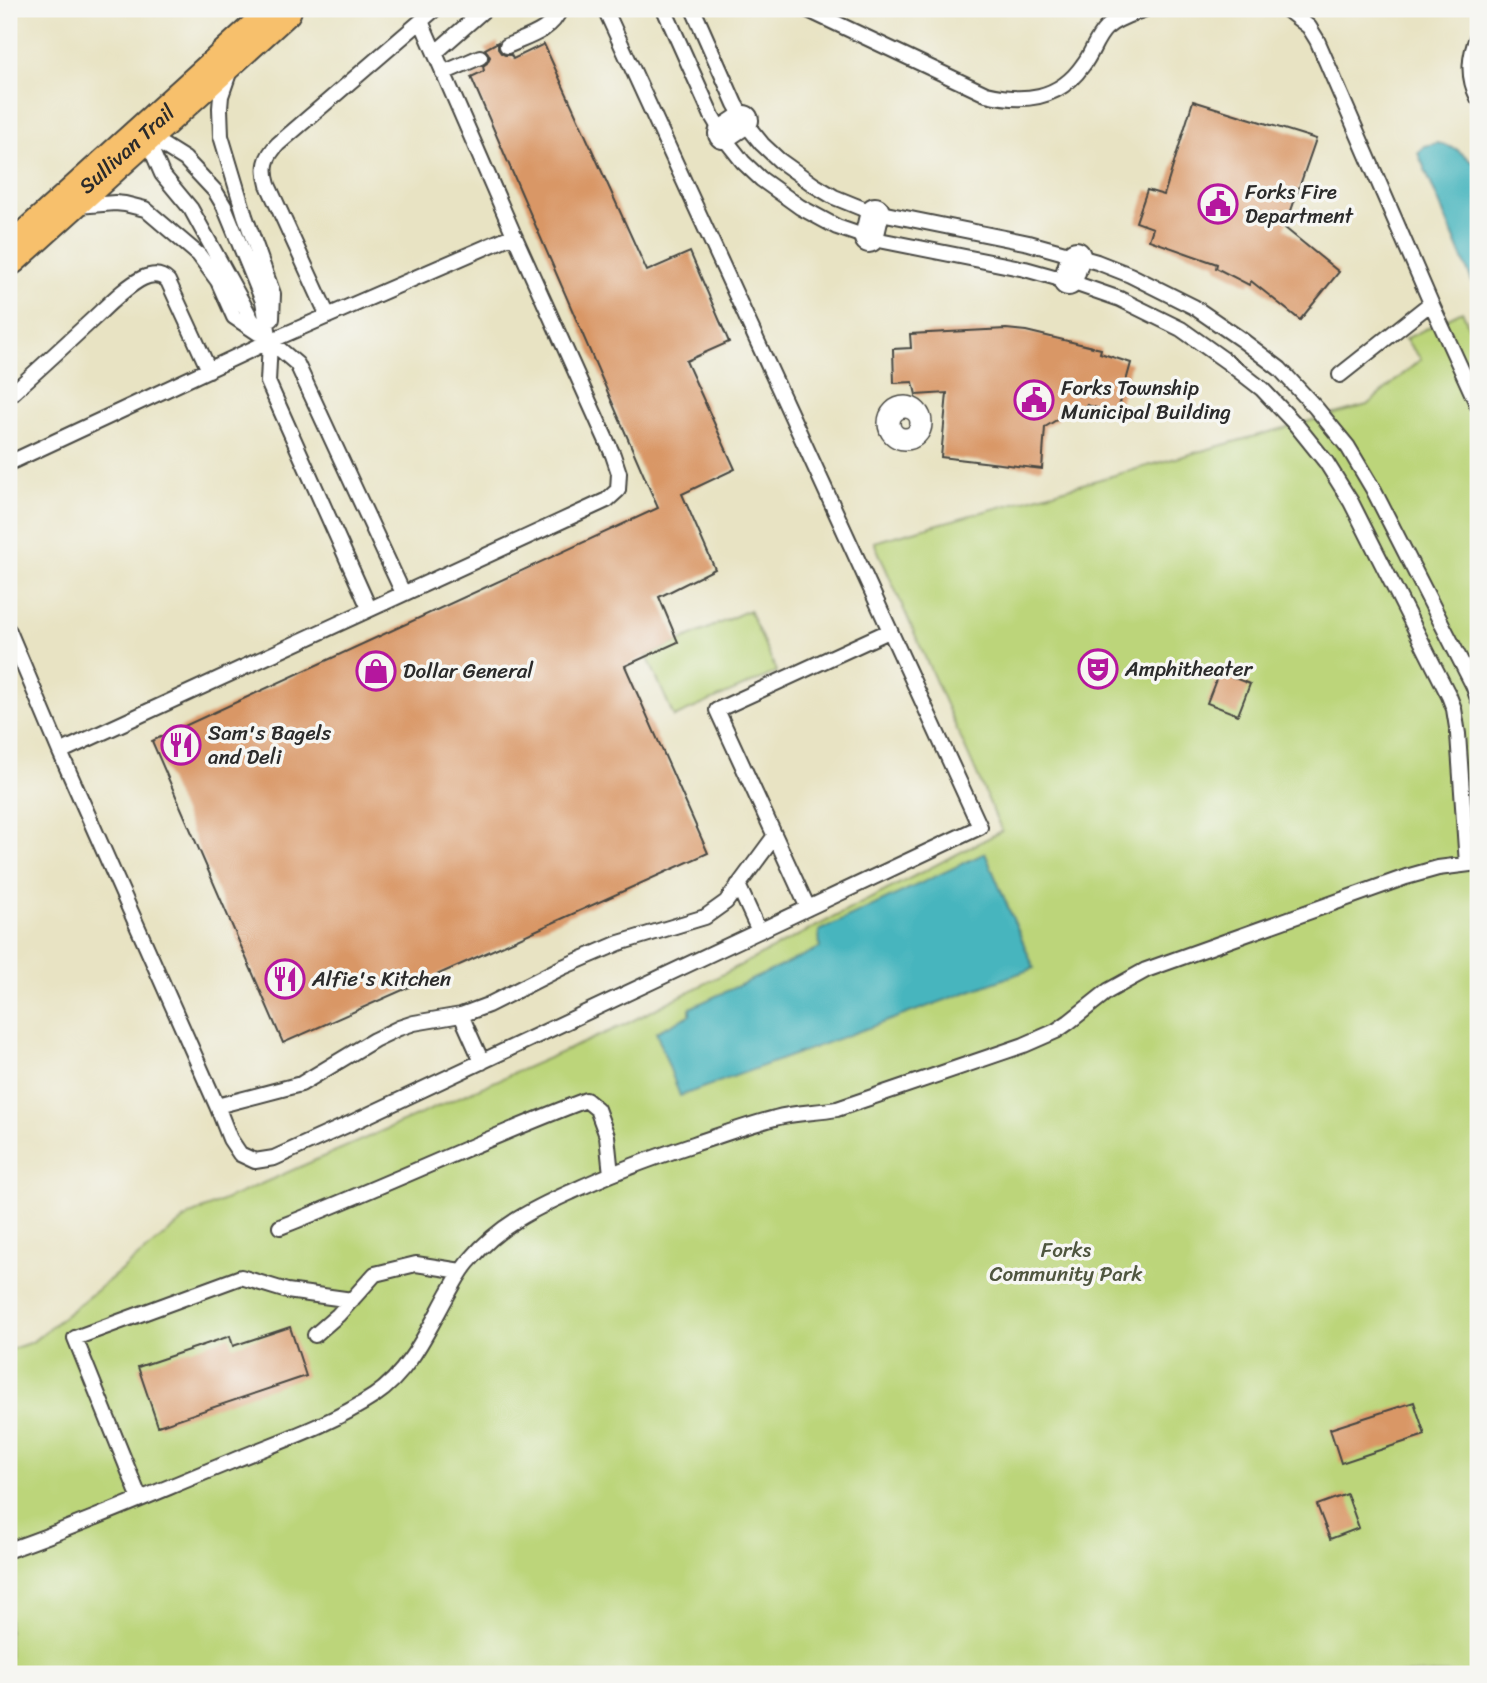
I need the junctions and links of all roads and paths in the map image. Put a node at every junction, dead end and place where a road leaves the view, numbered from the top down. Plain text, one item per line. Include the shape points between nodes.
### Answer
1 (282, 9) edge
2 (435, 9) edge
3 (485, 9) edge
4 (560, 9) edge
5 (605, 9) edge
6 (664, 9) edge
7 (693, 9) edge
8 (806, 9) edge
9 (1145, 9) edge
10 (1286, 9) edge
11 (421, 21) junction
12 (1478, 35) edge
13 (245, 43) junction
14 (507, 46) dead end
15 (435, 53) junction
16 (480, 57) dead end
17 (443, 73) junction
18 (1478, 98) edge
19 (733, 127) junction
20 (144, 134) junction
21 (57, 213) junction
22 (872, 225) junction
23 (514, 235) junction
24 (9, 256) edge
25 (1072, 268) junction
26 (1431, 303) junction
27 (328, 316) junction
28 (270, 341) junction
29 (209, 370) junction
30 (1340, 375) dead end
31 (9, 396) edge
32 (1478, 406) edge
33 (9, 463) edge
34 (403, 593) junction
35 (369, 608) junction
36 (9, 631) edge
37 (889, 631) junction
38 (1478, 699) edge
39 (60, 752) junction
40 (774, 837) junction
41 (1473, 863) edge
42 (738, 885) junction
43 (808, 908) junction
44 (759, 931) junction
45 (461, 1015) junction
46 (482, 1062) junction
47 (217, 1107) junction
48 (611, 1174) junction
49 (280, 1227) dead end
50 (461, 1271) junction
51 (352, 1300) junction
52 (315, 1335) dead end
53 (140, 1499) junction
54 (9, 1550) edge

1 - 13 main road, Sullivan Trail
2 - 11 lane
3 - 15 lane
4 - 14 lane via 545,28
5 - 37 lane
6 - 19 lane via 712,116
7 - 19 lane via 735,104
8 - 9 lane via 986,94 1019,99 1049,93 1069,82 1107,27
10 - 26 lane via 1309,27 1317,40
11 - 15 lane
11 - 27 lane via 268,157 268,185
12 - 18 lane via 1469,70
13 - 20 main road, Sullivan Trail
13 - 28 lane via 221,96 221,136 273,294
15 - 17 lane
16 - 17 lane
17 - 23 lane
19 - 22 lane
19 - 22 lane via 743,162 778,192 837,227
20 - 21 main road, Sullivan Trail
20 - 28 lane via 162,174 191,209 252,320
20 - 28 lane via 186,159 220,198 263,301
21 - 24 main road, Sullivan Trail
21 - 28 lane via 105,202 145,209 200,255 234,317
22 - 25 lane via 1025,269
22 - 25 lane via 1029,243
23 - 27 lane
23 - 34 lane via 614,455 618,490 607,500
25 - 38 lane via 1130,275 1194,307 1280,369 1348,447
25 - 41 lane via 1120,299 1181,329 1262,388 1326,462 1452,702
26 - 30 lane
26 - 32 lane
27 - 28 lane
28 - 29 lane
28 - 34 lane via 297,364
28 - 35 lane via 268,382
29 - 31 lane via 168,281 151,275 103,310
29 - 33 lane
34 - 35 lane
35 - 39 lane
36 - 39 lane
37 - 40 lane via 717,710
37 - 43 lane via 979,827
39 - 47 lane
40 - 42 lane
40 - 43 lane
41 - 48 lane via 1406,877 1146,970 1108,991 1056,1031 1024,1045 837,1109 775,1118
42 - 44 lane
42 - 45 lane via 726,902 705,917 627,940
43 - 44 lane
44 - 46 lane
45 - 46 lane
45 - 47 lane via 399,1028 301,1084
46 - 47 lane via 274,1158 254,1161 240,1154
48 - 49 lane via 607,1136 597,1109 586,1100
48 - 50 lane via 520,1216
50 - 51 lane via 416,1264 375,1274
50 - 53 lane via 424,1338 395,1378 375,1395 325,1422
51 - 52 lane
51 - 53 lane via 287,1291 242,1277 75,1338
53 - 54 lane

